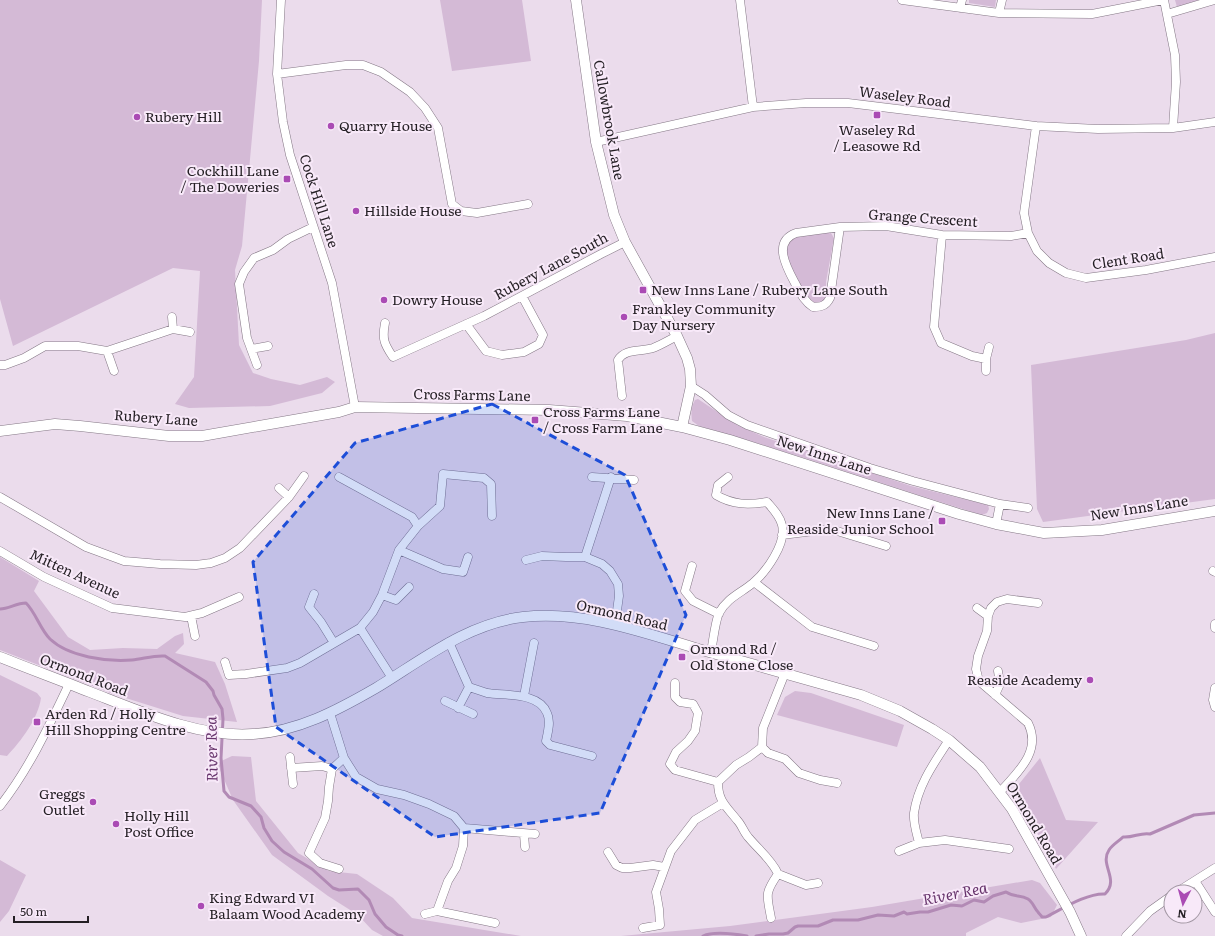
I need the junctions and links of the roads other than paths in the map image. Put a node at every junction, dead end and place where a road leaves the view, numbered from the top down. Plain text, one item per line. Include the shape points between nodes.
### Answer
1 (281, 0) edge
2 (576, 0) edge
3 (740, 0) edge
4 (902, 0) edge
5 (1002, 0) edge
6 (1164, 0) edge
7 (1214, 0) edge
8 (961, 4) edge
9 (999, 13) junction
10 (1167, 14) junction
11 (277, 74) junction
12 (753, 107) junction
13 (1215, 122) edge
14 (1036, 126) junction
15 (1173, 128) junction
16 (596, 142) junction
17 (528, 204) dead end
18 (314, 227) junction
19 (840, 227) junction
20 (1028, 233) junction
21 (942, 235) junction
22 (625, 242) junction
23 (1215, 257) edge
24 (522, 296) junction
25 (172, 317) dead end
26 (385, 323) dead end
27 (466, 324) junction
28 (172, 329) junction
29 (190, 332) dead end
30 (677, 336) junction
31 (268, 346) dead end
32 (989, 347) dead end
33 (252, 349) junction
34 (107, 351) junction
35 (986, 359) junction
36 (0, 365) edge
37 (257, 365) dead end
38 (114, 371) dead end
39 (986, 371) dead end
40 (691, 386) junction
41 (622, 396) dead end
42 (355, 407) junction
43 (682, 427) junction
44 (0, 431) edge
45 (304, 476) dead end
46 (339, 477) dead end
47 (592, 477) dead end
48 (611, 477) junction
49 (728, 477) dead end
50 (634, 480) dead end
51 (279, 488) dead end
52 (0, 497) edge
53 (289, 497) junction
54 (1000, 504) junction
55 (1028, 508) dead end
56 (1215, 511) edge
57 (492, 516) dead end
58 (996, 524) junction
59 (418, 526) junction
60 (782, 535) junction
61 (886, 546) dead end
62 (399, 550) junction
63 (0, 551) edge
64 (468, 556) dead end
65 (585, 557) junction
66 (526, 560) dead end
67 (692, 566) dead end
68 (754, 582) junction
69 (409, 587) dead end
70 (314, 594) dead end
71 (382, 595) junction
72 (239, 597) dead end
73 (1038, 603) dead end
74 (977, 608) dead end
75 (719, 614) junction
76 (191, 616) junction
77 (988, 616) junction
78 (1215, 624) edge
79 (615, 625) junction
80 (360, 628) junction
81 (1215, 628) edge
82 (195, 636) dead end
83 (449, 642) junction
84 (334, 643) junction
85 (534, 643) dead end
86 (874, 646) dead end
87 (711, 652) junction
88 (0, 656) edge
89 (225, 662) dead end
90 (998, 671) dead end
91 (785, 673) junction
92 (392, 678) junction
93 (70, 684) junction
94 (675, 684) dead end
95 (469, 687) junction
96 (1215, 688) edge
97 (995, 695) junction
98 (524, 696) junction
99 (445, 701) dead end
100 (1215, 707) edge
101 (458, 708) junction
102 (330, 712) junction
103 (473, 714) dead end
104 (949, 740) junction
105 (762, 747) junction
106 (592, 756) dead end
107 (290, 757) dead end
108 (344, 758) junction
109 (291, 768) junction
110 (332, 769) junction
111 (718, 782) junction
112 (837, 783) dead end
113 (293, 784) dead end
114 (1000, 792) junction
115 (722, 803) junction
116 (0, 806) edge
117 (464, 828) junction
118 (524, 834) junction
119 (534, 834) dead end
120 (919, 843) junction
121 (525, 847) dead end
122 (1009, 849) dead end
123 (899, 851) dead end
124 (608, 852) dead end
125 (664, 867) junction
126 (1215, 868) edge
127 (338, 869) dead end
128 (778, 874) junction
129 (1196, 881) junction
130 (818, 883) dead end
131 (1191, 884) edge
132 (1163, 901) edge
133 (437, 911) junction
134 (1215, 912) edge
135 (424, 914) dead end
136 (771, 918) dead end
137 (495, 923) dead end
138 (643, 928) dead end
139 (1081, 936) edge
140 (1126, 936) edge

1 - 11 street, Cock Hill Lane
2 - 16 street, Callowbrook Lane
3 - 12 street
4 - 8 street
5 - 9 street
6 - 9 street via 1092,14
6 - 10 street
7 - 10 street
8 - 9 street
10 - 15 street via 1176,82
11 - 17 street via 346,64 363,65 381,72 410,92 425,108 438,128 452,204 461,211 477,213
11 - 18 street, Cock Hill Lane via 290,155
12 - 14 street, Waseley Road via 848,103
12 - 16 street, Waseley Road
13 - 15 street, Waseley Road
14 - 15 street, Waseley Road via 1098,129
14 - 20 street, Clent Road via 1024,213
16 - 22 street, Callowbrook Lane via 614,215
18 - 33 street via 254,258 244,272 239,284 247,338
18 - 42 street, Cock Hill Lane via 332,283
19 - 19 street, Grange Crescent via 796,233 784,244 783,256 786,267 805,301 813,307 824,306 830,298
19 - 21 street, Grange Crescent via 886,226
20 - 21 street, Grange Crescent via 1011,236
20 - 23 street, Clent Road via 1037,251 1049,263 1066,273 1086,278
21 - 35 street via 934,327 941,343
22 - 24 street, Rubery Lane South
22 - 30 street
24 - 27 street, Rubery Lane South
24 - 27 street via 543,335 539,344 524,352 502,355 486,351
25 - 28 street
26 - 27 street, Rubery Lane South via 385,345 393,358
28 - 29 street
28 - 34 street
30 - 40 street via 687,358
30 - 41 street via 653,348 626,352 621,356 618,360
31 - 33 street
32 - 35 street
33 - 37 street
34 - 36 street via 78,346 45,346 24,358
34 - 38 street
35 - 39 street
40 - 43 street
40 - 54 street, New Inns Lane via 728,415 747,425 899,477
42 - 43 street, Cross Farms Lane via 591,412
42 - 44 street, Rubery Lane via 202,436 169,436 55,424
43 - 58 street, New Inns Lane
45 - 53 street
46 - 59 street via 412,517
47 - 48 street
48 - 50 street
48 - 65 street
49 - 60 street via 718,485 716,496 750,505 767,502 782,525
51 - 53 street
52 - 53 street via 86,547 124,562 188,565 211,563 240,548
54 - 55 street, New Inns Lane
54 - 58 street
56 - 58 street, New Inns Lane via 1102,530 1044,533
57 - 59 street via 491,484 484,478 443,474 440,506
59 - 62 street
60 - 61 street via 822,530 837,531
60 - 68 street via 780,546
62 - 64 street via 443,569 463,572
62 - 71 street
63 - 76 street, Mitten Avenue via 44,577 112,608
65 - 66 street via 542,556
65 - 79 street via 602,564 618,584
67 - 75 street via 685,591 693,601
68 - 75 street via 730,599
68 - 86 street via 812,627
69 - 71 street via 396,600
70 - 84 street via 309,607
71 - 80 street
72 - 76 street, Mitten Avenue
73 - 77 street via 1002,600 991,608
74 - 77 street
75 - 87 street
76 - 82 street
77 - 97 street via 987,631 976,669 979,681
78 - 81 street
79 - 83 street, Ormond Road via 570,616 525,616 502,620
79 - 87 street, Ormond Road
80 - 84 street
80 - 92 street
83 - 92 street, Ormond Road
83 - 95 street
84 - 89 street via 287,668 230,676
85 - 98 street
87 - 91 street, Ormond Road
88 - 93 street, Ormond Road
90 - 97 street via 1000,684
91 - 104 street, Ormond Road via 861,695 900,711
91 - 105 street via 763,728
92 - 102 street, Ormond Road
93 - 102 street, Ormond Road via 154,716 223,734 268,732 302,724
93 - 116 street via 34,755
94 - 111 street via 675,697 680,702 693,704 698,713 695,731 676,752 670,764 675,770
95 - 98 street via 488,693
95 - 101 street
96 - 100 street
97 - 114 street via 1028,723 1033,740 1031,752
98 - 106 street via 543,705 548,714 546,741 550,745
99 - 101 street
101 - 103 street
102 - 108 street
104 - 114 street, Ormond Road via 980,767
104 - 120 street via 924,780 914,813
105 - 111 street
105 - 112 street via 768,753 785,759 799,773
107 - 109 street
108 - 110 street
108 - 117 street via 356,777 377,789 429,804 454,816
109 - 110 street via 322,766
109 - 113 street
110 - 127 street via 325,818 309,853 320,863
111 - 115 street via 718,793
114 - 139 street, Ormond Road via 1025,830
115 - 125 street via 695,820 670,851
115 - 128 street via 739,822 747,836 775,866
117 - 118 street
117 - 133 street via 463,846 456,868 448,881
118 - 119 street
118 - 121 street
120 - 122 street via 945,840
120 - 123 street
124 - 125 street via 616,865 622,868 653,865
125 - 138 street via 656,892 660,925
126 - 129 street
128 - 130 street via 806,885
128 - 136 street via 770,885 767,896
129 - 131 street
129 - 134 street
132 - 140 street via 1150,910
133 - 135 street
133 - 137 street

